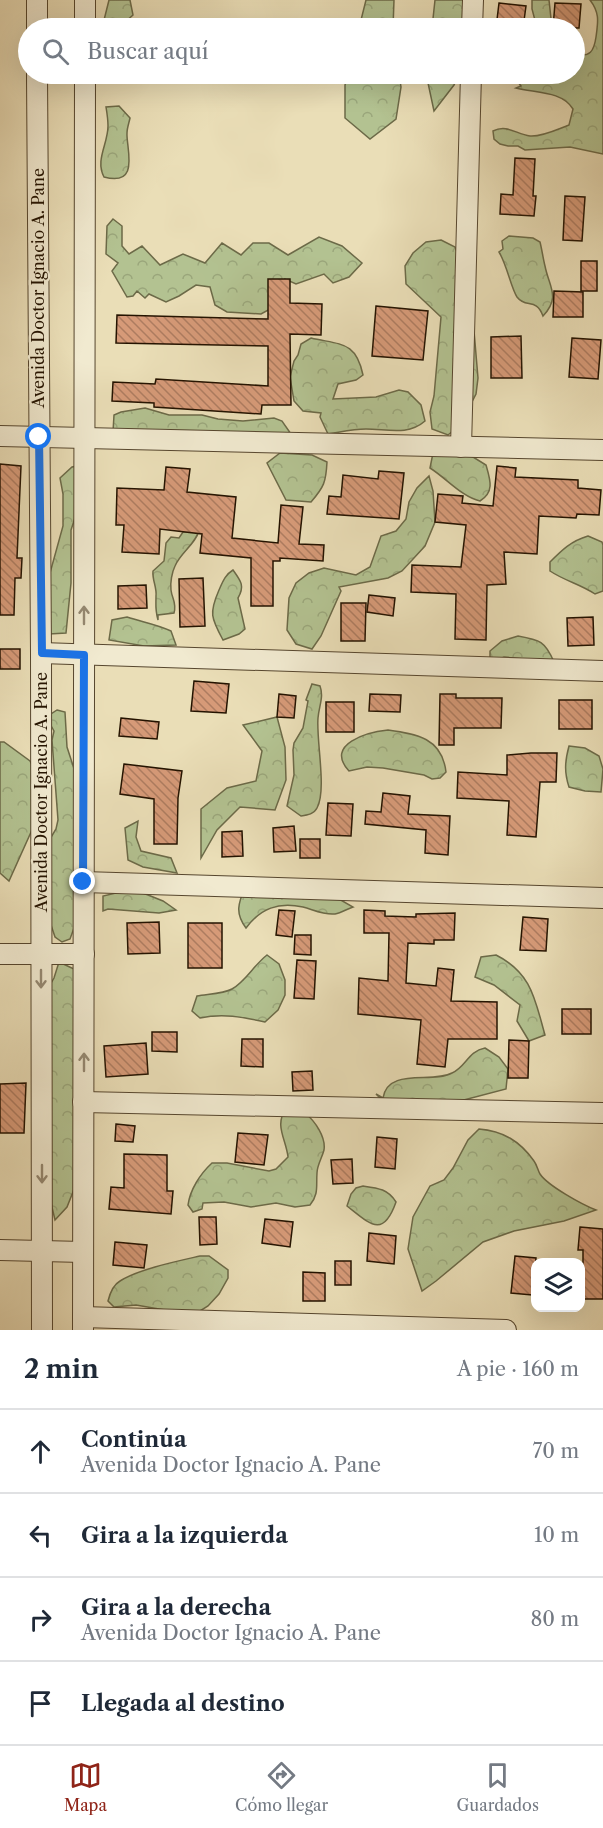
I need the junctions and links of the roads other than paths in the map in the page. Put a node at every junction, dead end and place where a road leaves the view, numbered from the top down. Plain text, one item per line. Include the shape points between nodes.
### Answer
1 (37, 0) edge
2 (85, 0) edge
3 (473, 0) edge
4 (37, 18) edge
5 (85, 18) edge
6 (472, 18) edge
7 (37, 84) edge
8 (85, 84) edge
9 (471, 84) edge
10 (0, 436) edge
11 (39, 437) junction
12 (84, 439) junction
13 (461, 447) junction
14 (603, 450) edge
15 (42, 653) junction
16 (84, 655) junction
17 (603, 671) edge
18 (83, 882) junction
19 (603, 898) edge
20 (0, 954) edge
21 (41, 954) junction
22 (84, 954) junction
23 (83, 1102) junction
24 (603, 1113) edge
25 (0, 1250) edge
26 (42, 1251) junction
27 (84, 1252) junction
28 (83, 1323) edge
29 (42, 1330) edge
30 (506, 1330) edge

1 - 4 street
2 - 5 street
3 - 6 street
7 - 11 street, Avenida Doctor Ignacio A. Pane
8 - 12 street
9 - 13 street
10 - 11 street
11 - 12 street
11 - 15 street, Avenida Doctor Ignacio A. Pane
12 - 13 street
16 -> 12 street
13 - 14 street
15 - 16 street
15 - 21 street, Avenida Doctor Ignacio A. Pane
16 - 17 street
16 - 18 street
18 - 19 street
18 - 22 street
20 - 21 street
21 - 22 street
21 -> 26 street, Avenida Doctor Ignacio A. Pane
23 -> 22 street
23 - 24 street
23 - 27 street
25 - 26 street
26 - 27 street
26 - 29 street, Avenida Doctor Ignacio A. Pane
27 - 28 street
28 - 30 street

